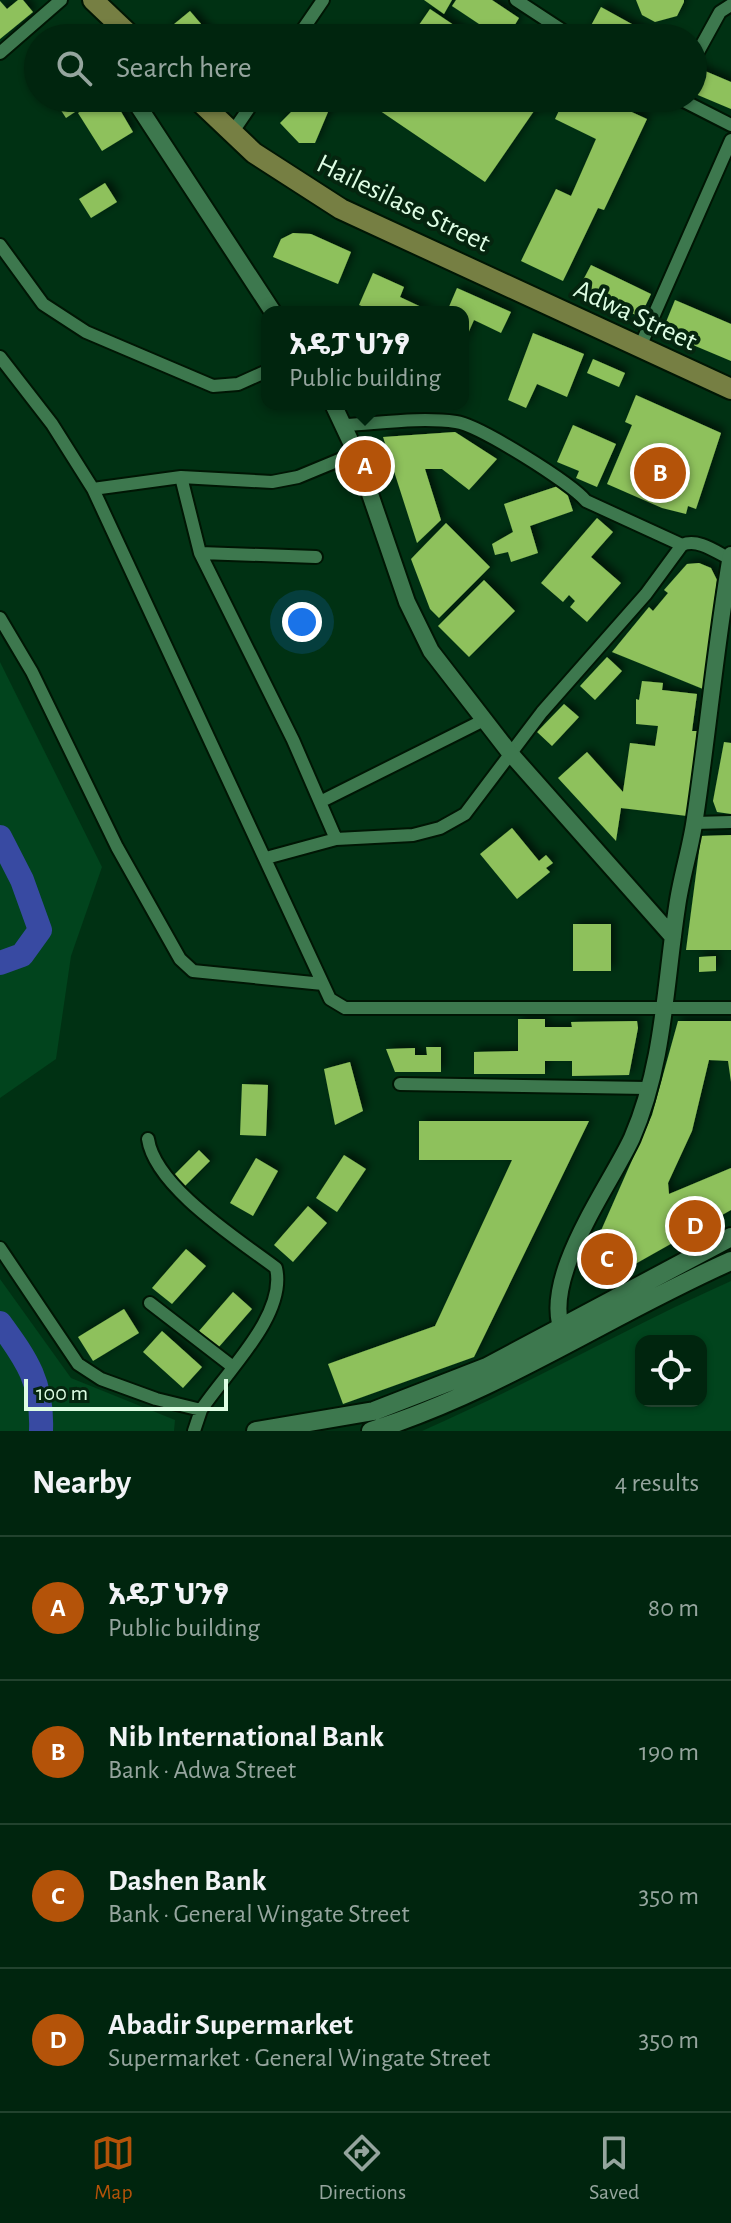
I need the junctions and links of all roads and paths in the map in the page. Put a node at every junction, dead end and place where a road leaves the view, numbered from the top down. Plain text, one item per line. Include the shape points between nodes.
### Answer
1 (61, 0) edge
2 (93, 0) edge
3 (323, 0) edge
4 (516, 0) edge
5 (731, 5) edge
6 (33, 24) edge
7 (110, 24) edge
8 (307, 24) edge
9 (553, 24) edge
10 (24, 32) edge
11 (707, 36) edge
12 (0, 53) edge
13 (142, 112) edge
14 (210, 112) edge
15 (246, 112) edge
16 (704, 112) edge
17 (731, 125) edge
18 (232, 133) junction
19 (731, 140) edge
20 (0, 245) edge
21 (518, 289) joint
22 (269, 306) edge
23 (639, 349) junction
24 (0, 357) edge
25 (261, 374) edge
26 (731, 389) edge
27 (337, 410) edge
28 (346, 425) junction
29 (356, 453) junction
30 (181, 477) junction
31 (93, 489) junction
32 (682, 545) junction
33 (200, 553) junction
34 (316, 557) dead end
35 (731, 557) edge
36 (0, 618) edge
37 (484, 720) junction
38 (510, 753) junction
39 (320, 802) junction
40 (731, 822) edge
41 (694, 823) junction
42 (336, 839) junction
43 (266, 858) junction
44 (673, 937) junction
45 (323, 984) junction
46 (665, 1008) junction
47 (731, 1008) edge
48 (400, 1084) dead end
49 (647, 1088) junction
50 (148, 1139) dead end
51 (731, 1237) edge
52 (0, 1248) edge
53 (731, 1261) edge
54 (150, 1303) dead end
55 (560, 1328) junction
56 (569, 1346) junction
57 (233, 1367) junction
58 (201, 1410) junction
59 (194, 1431) edge
60 (256, 1431) edge
61 (371, 1431) edge

1 - 6 street
2 - 7 main road
3 - 8 street
4 - 9 street
5 - 11 street via 720,12
10 - 12 street
13 - 22 street
14 - 18 main road, Hailesilase Street
15 - 18 street
16 - 17 street
18 - 21 main road, Hailesilase Street via 341,209
19 - 23 street
20 - 25 street via 43,304 86,332 213,386 238,384
21 - 23 main road, Adwa Street
23 - 26 main road, Adwa Street
24 - 31 street
27 - 28 street
28 - 29 street
28 - 32 street via 459,422 556,476 586,501
29 - 30 street via 272,482
29 - 37 street via 407,602 431,651
30 - 31 street
30 - 33 street
31 - 43 street
32 - 35 street via 689,542
32 - 38 street
33 - 34 street
33 - 39 street
35 - 41 street
36 - 45 street via 180,959 193,971
37 - 38 street
37 - 39 street
38 - 42 street via 473,806 440,828 413,835
38 - 44 street
39 - 42 street
40 - 41 street
41 - 44 street
42 - 43 street
43 - 45 street
44 - 46 street
45 - 46 street via 330,999 345,1008
46 - 47 street
46 - 49 street
48 - 49 street
49 - 55 street via 632,1137 560,1282
50 - 57 street via 150,1154 181,1192 276,1268 280,1283 275,1303
51 - 55 main road
52 - 58 street via 78,1364 115,1384
53 - 56 main road via 668,1289
54 - 57 street
55 - 56 street
55 - 60 main road via 487,1367 374,1411
56 - 61 main road via 476,1392
57 - 58 street
58 - 59 street

